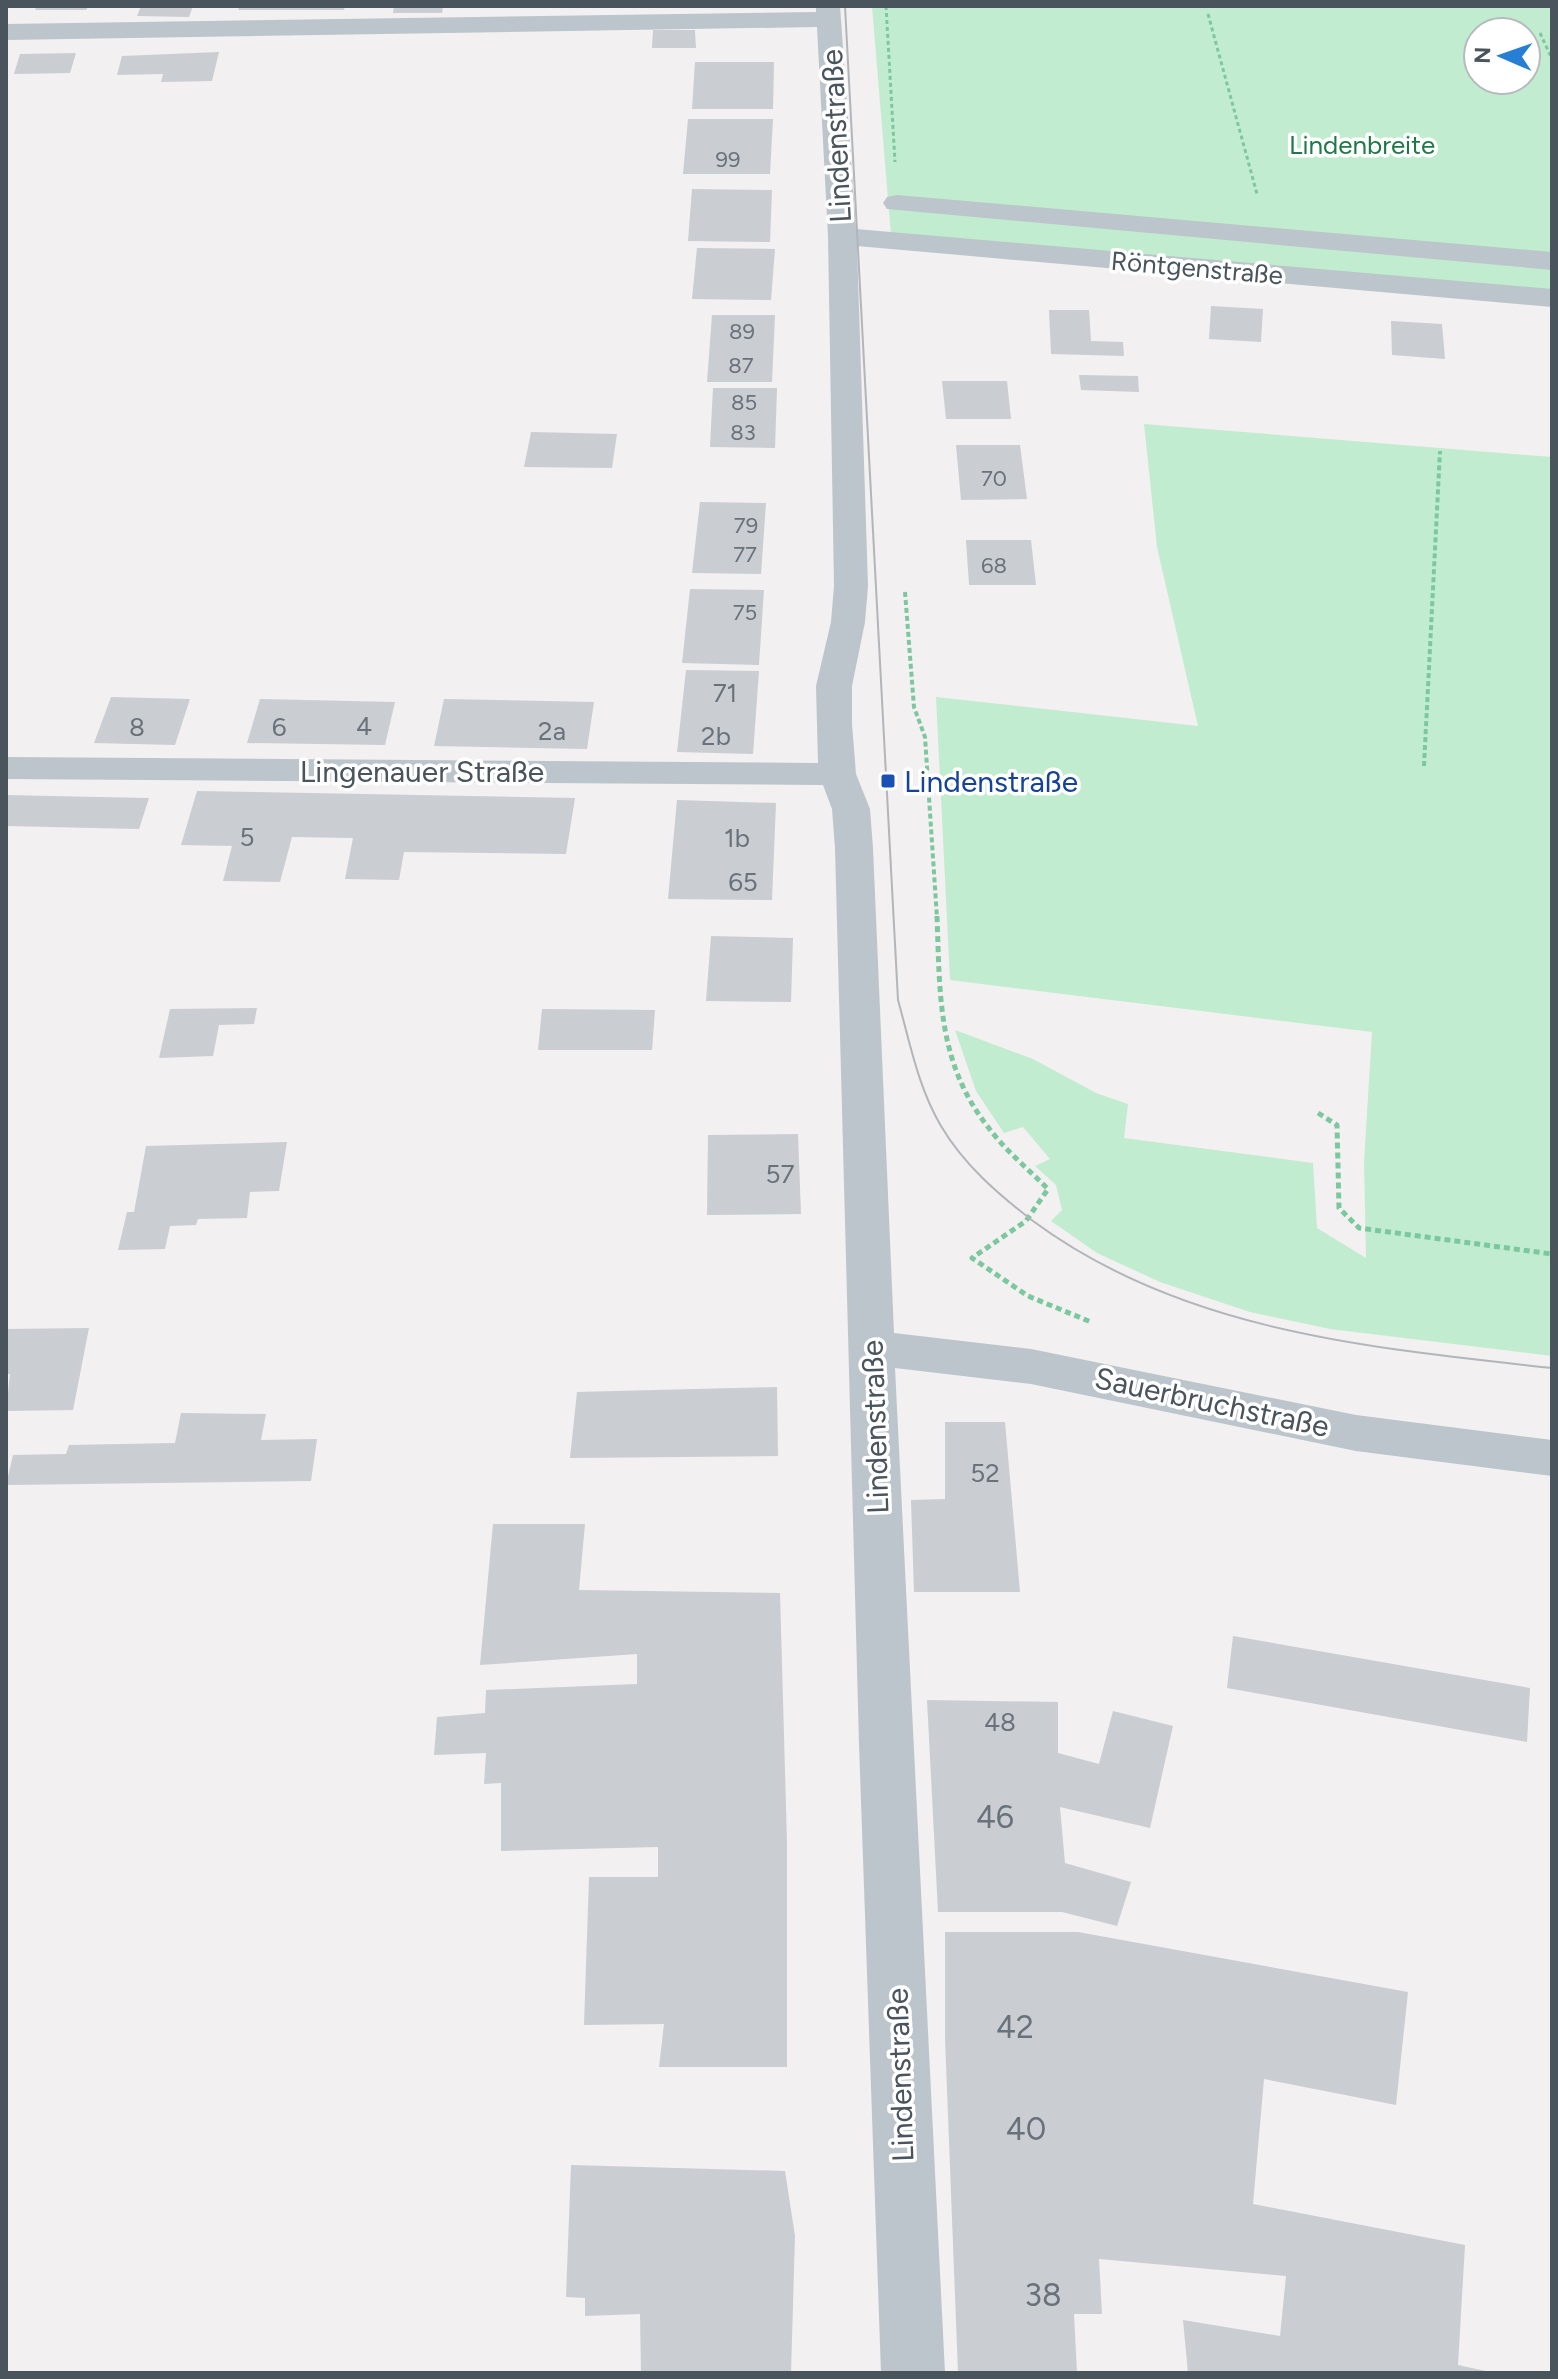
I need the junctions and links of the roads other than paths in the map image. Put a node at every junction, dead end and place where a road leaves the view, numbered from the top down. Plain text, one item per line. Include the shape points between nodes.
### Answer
1 (829, 12) edge
2 (6, 32) edge
3 (897, 203) road end
4 (842, 236) junction
5 (1552, 261) edge
6 (1552, 298) edge
7 (6, 768) edge
8 (837, 774) junction
9 (872, 1349) junction
10 (1552, 1458) edge
11 (913, 2373) edge

1 - 2 street
1 - 4 street, Lindenstraße
3 - 5 street
4 - 6 street, Röntgenstraße
4 - 8 street, Lindenstraße via 851,586 834,686
7 - 8 street, Lingenauer Straße
8 - 9 street, Lindenstraße via 851,809 854,848
9 - 10 street, Sauerbruchstraße via 936,1351 1058,1370 1296,1422
9 - 11 street, Lindenstraße

